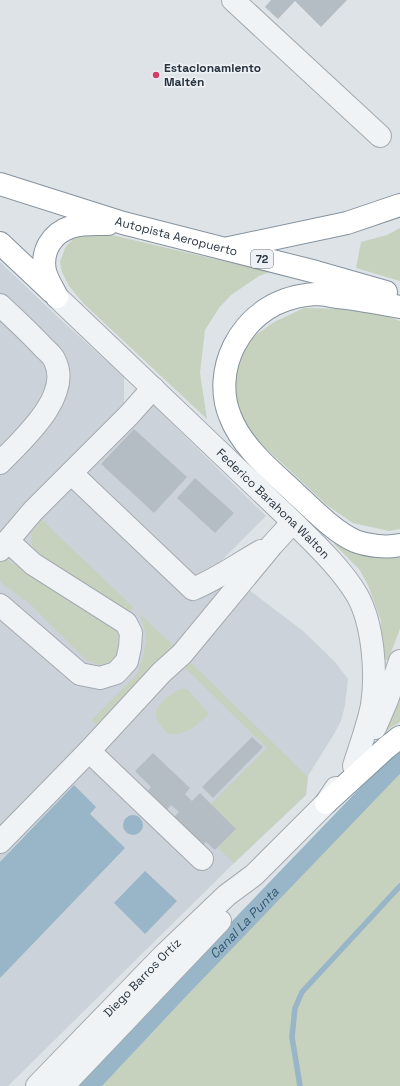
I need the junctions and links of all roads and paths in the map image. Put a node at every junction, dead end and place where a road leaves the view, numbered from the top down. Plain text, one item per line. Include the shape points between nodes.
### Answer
1 (233, 0) edge
2 (380, 136) dead end
3 (1, 184) edge
4 (400, 205) edge
5 (124, 223) junction
6 (0, 243) edge
7 (224, 249) junction
8 (57, 296) junction
9 (400, 297) edge
10 (0, 305) edge
11 (400, 307) edge
12 (153, 388) junction
13 (0, 464) edge
14 (71, 473) junction
15 (293, 522) junction
16 (4, 545) edge
17 (272, 545) junction
18 (400, 545) edge
19 (1, 608) edge
20 (399, 664) edge
21 (393, 742) edge
22 (88, 751) junction
23 (354, 766) junction
24 (326, 803) junction
25 (0, 842) edge
26 (202, 859) dead end
27 (254, 875) junction
28 (37, 1086) edge
29 (63, 1086) edge

1 - 2 street
3 - 5 highway, Autopista Aeropuerto / 72
4 - 7 highway via 347,223
5 - 7 highway, Autopista Aeropuerto / 72
5 - 8 highway via 70,227 53,238 44,255 44,263
6 - 8 highway
7 - 9 highway, Autopista Aeropuerto / 72
8 - 12 street, Federico Barahona Walton
10 - 13 street via 34,336 54,359 59,375 48,410
11 - 18 highway via 317,294 290,297 274,304 260,313 238,338 225,369 224,384 226,403 236,430 256,456 314,510 341,533 356,541 372,545
12 - 14 street
12 - 15 street, Federico Barahona Walton
14 - 16 street via 32,511
14 - 17 street via 193,589 214,580
15 - 17 street
15 - 23 street, Federico Barahona Walton via 324,554 357,595 371,635 372,704
16 - 19 street via 126,623 131,633 127,661 116,674 100,678 80,674
17 - 22 street via 182,654
20 - 23 street, Diego Barros Ortíz via 373,733
21 - 24 highway
22 - 25 street
22 - 26 street
23 - 24 street, Diego Barros Ortíz
24 - 27 street, Diego Barros Ortíz
27 - 28 street, Diego Barros Ortíz via 227,896 163,956
27 - 29 street, Diego Barros Ortíz via 234,906

